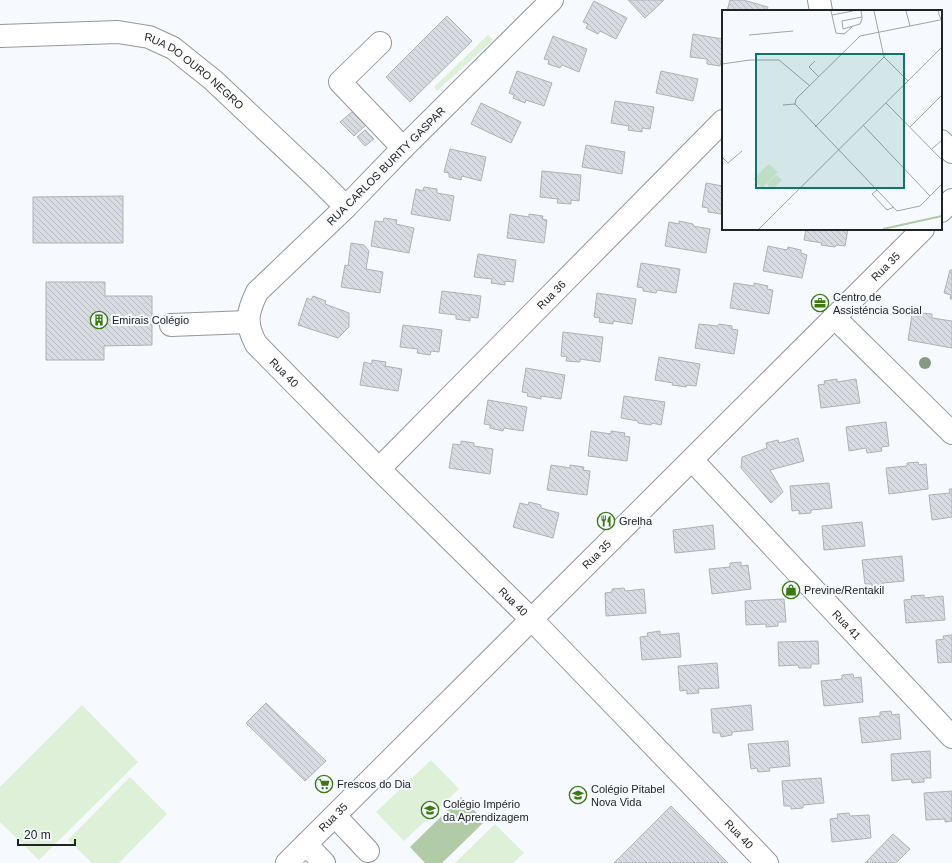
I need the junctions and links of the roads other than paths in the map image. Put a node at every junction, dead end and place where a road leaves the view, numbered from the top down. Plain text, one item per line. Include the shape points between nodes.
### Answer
1 (552, 0) edge
2 (818, 0) edge
3 (821, 10) edge
4 (0, 36) edge
5 (380, 43) dead end
6 (722, 122) edge
7 (942, 142) edge
8 (404, 148) junction
9 (952, 152) edge
10 (952, 200) edge
11 (346, 207) junction
12 (942, 210) edge
13 (922, 230) edge
14 (834, 317) junction
15 (248, 322) junction
16 (171, 325) dead end
17 (256, 344) joint
18 (952, 433) edge
19 (692, 460) junction
20 (379, 469) junction
21 (531, 620) junction
22 (952, 737) edge
23 (335, 816) junction
24 (306, 844) junction
25 (368, 851) dead end
26 (287, 863) edge
27 (324, 863) edge
28 (767, 863) edge

1 - 8 street, RUA CARLOS BURITY GASPAR
2 - 3 street
4 - 11 street, RUA DO OURO NEGRO via 118,32 149,37 173,48 213,80
5 - 8 street via 340,82
6 - 20 street, Rua 36
7 - 9 street
8 - 11 street, RUA CARLOS BURITY GASPAR
10 - 12 street
11 - 15 street, RUA CARLOS BURITY GASPAR via 257,292 251,304
13 - 14 street, Rua 35
14 - 18 street
14 - 19 street, Rua 35
15 - 16 street
15 - 17 street, RUA CARLOS BURITY GASPAR
17 - 20 street, Rua 40
19 - 21 street, Rua 35
19 - 22 street, Rua 41
20 - 21 street, Rua 40
21 - 23 street, Rua 35
21 - 28 street, Rua 40
23 - 24 street, Rua 35
23 - 25 street
24 - 26 street, Rua 35
24 - 27 street

